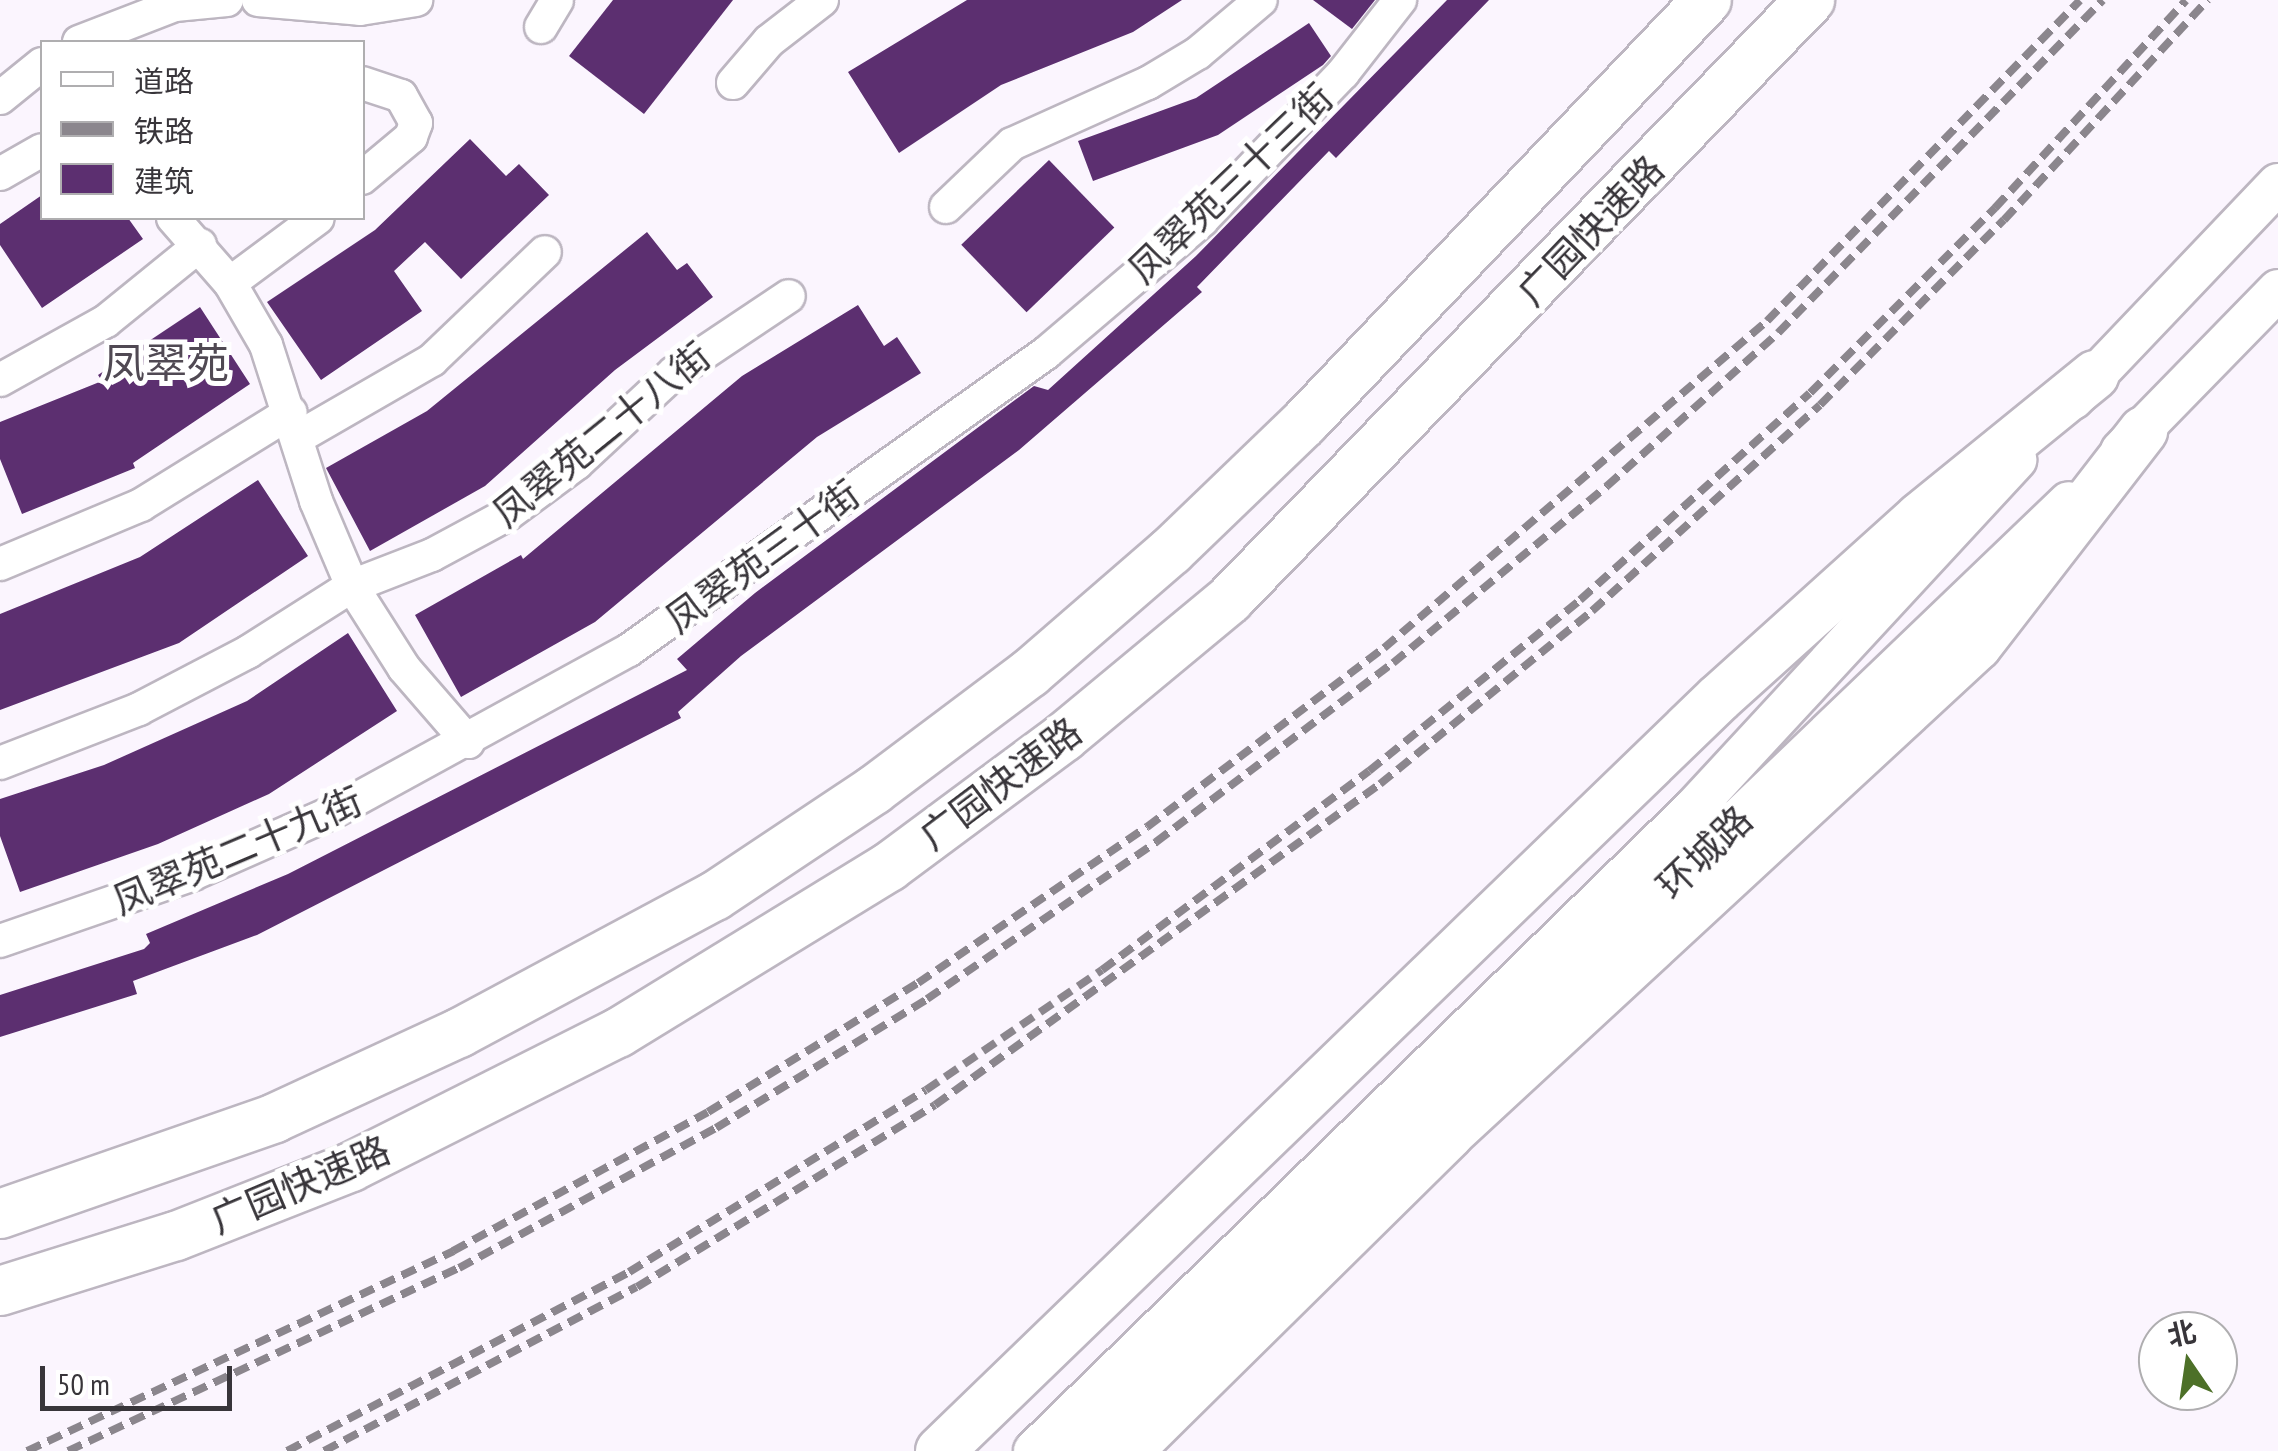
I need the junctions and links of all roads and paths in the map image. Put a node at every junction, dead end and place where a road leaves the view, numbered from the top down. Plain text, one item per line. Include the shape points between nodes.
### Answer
1 (226, 0) edge
2 (258, 0) edge
3 (416, 0) edge
4 (822, 0) edge
5 (1260, 0) edge
6 (1400, 0) edge
7 (1706, 0) edge
8 (1810, 0) edge
9 (83, 40) edge
10 (40, 66) edge
11 (733, 83) dead end
12 (365, 84) edge
13 (0, 98) edge
14 (40, 151) edge
15 (0, 174) edge
16 (365, 175) edge
17 (2278, 184) edge
18 (946, 207) dead end
19 (175, 220) edge
20 (315, 220) edge
21 (200, 245) junction
22 (545, 252) dead end
23 (230, 283) junction
24 (2276, 289) edge
25 (789, 296) dead end
26 (1046, 353) joint
27 (2095, 375) junction
28 (0, 380) edge
29 (294, 425) junction
30 (2142, 431) joint
31 (0, 564) edge
32 (352, 586) junction
33 (468, 742) junction
34 (0, 763) edge
35 (0, 941) edge
36 (0, 1214) edge
37 (0, 1290) edge
38 (1118, 1414) edge
39 (940, 1451) edge
40 (1034, 1451) edge
41 (1079, 1451) edge

1 - 9 street via 175,6
2 - 3 street via 360,9
4 - 11 street via 769,41
5 - 18 street via 1198,53 1148,83 1012,144
6 - 26 street, 凤翠苑三十三街 via 1343,73 1202,220
7 - 36 highway, 广园快速路 via 1304,423 1171,552 1030,673 874,790 716,896 459,1033 274,1118
8 - 37 highway, 广园快速路 via 1230,600 1064,738 888,867 618,1032 351,1167 176,1236
10 - 13 street
12 - 16 street via 413,107 411,137
14 - 15 street
17 - 27 main road, 环城路
19 - 21 street
20 - 23 street
21 - 23 street
21 - 28 street via 106,322
22 - 29 street via 432,360
23 - 29 street via 266,346
24 - 30 main road
25 - 32 street, 凤翠苑二十八街 via 674,372 577,463 508,514 432,555
26 - 33 street, 凤翠苑三十街 via 629,650
27 - 38 main road, 环城路
27 - 39 highway via 1920,518 1719,698
29 - 31 street via 141,505
29 - 32 street via 316,501
30 - 38 highway via 1977,646 1449,1134
32 - 33 street via 404,668
32 - 34 street, 凤翠苑二十八街 via 194,682
33 - 35 street, 凤翠苑二十九街 via 264,844
38 - 40 main road
38 - 41 main road

